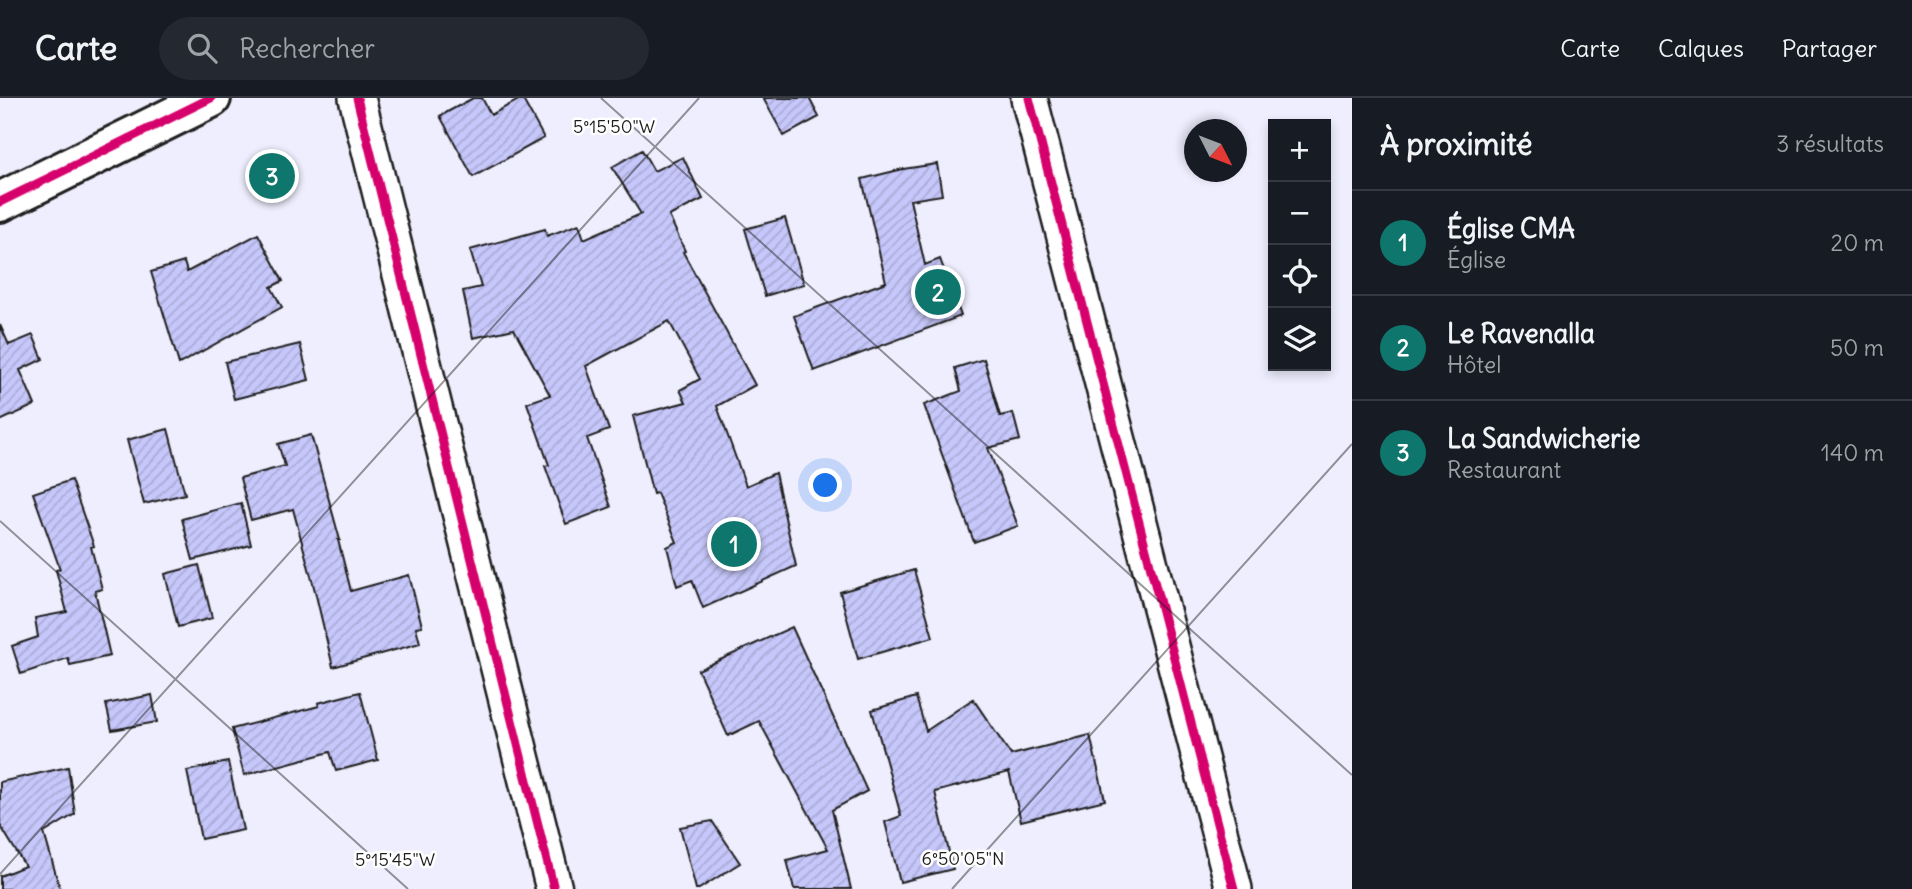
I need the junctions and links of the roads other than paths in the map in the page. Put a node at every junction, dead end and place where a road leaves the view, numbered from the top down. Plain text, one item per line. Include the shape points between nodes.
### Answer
1 (211, 98) edge
2 (357, 98) edge
3 (1029, 98) edge
4 (0, 202) edge
5 (554, 889) edge
6 (1234, 889) edge

1 - 4 street
2 - 5 street
3 - 6 street

